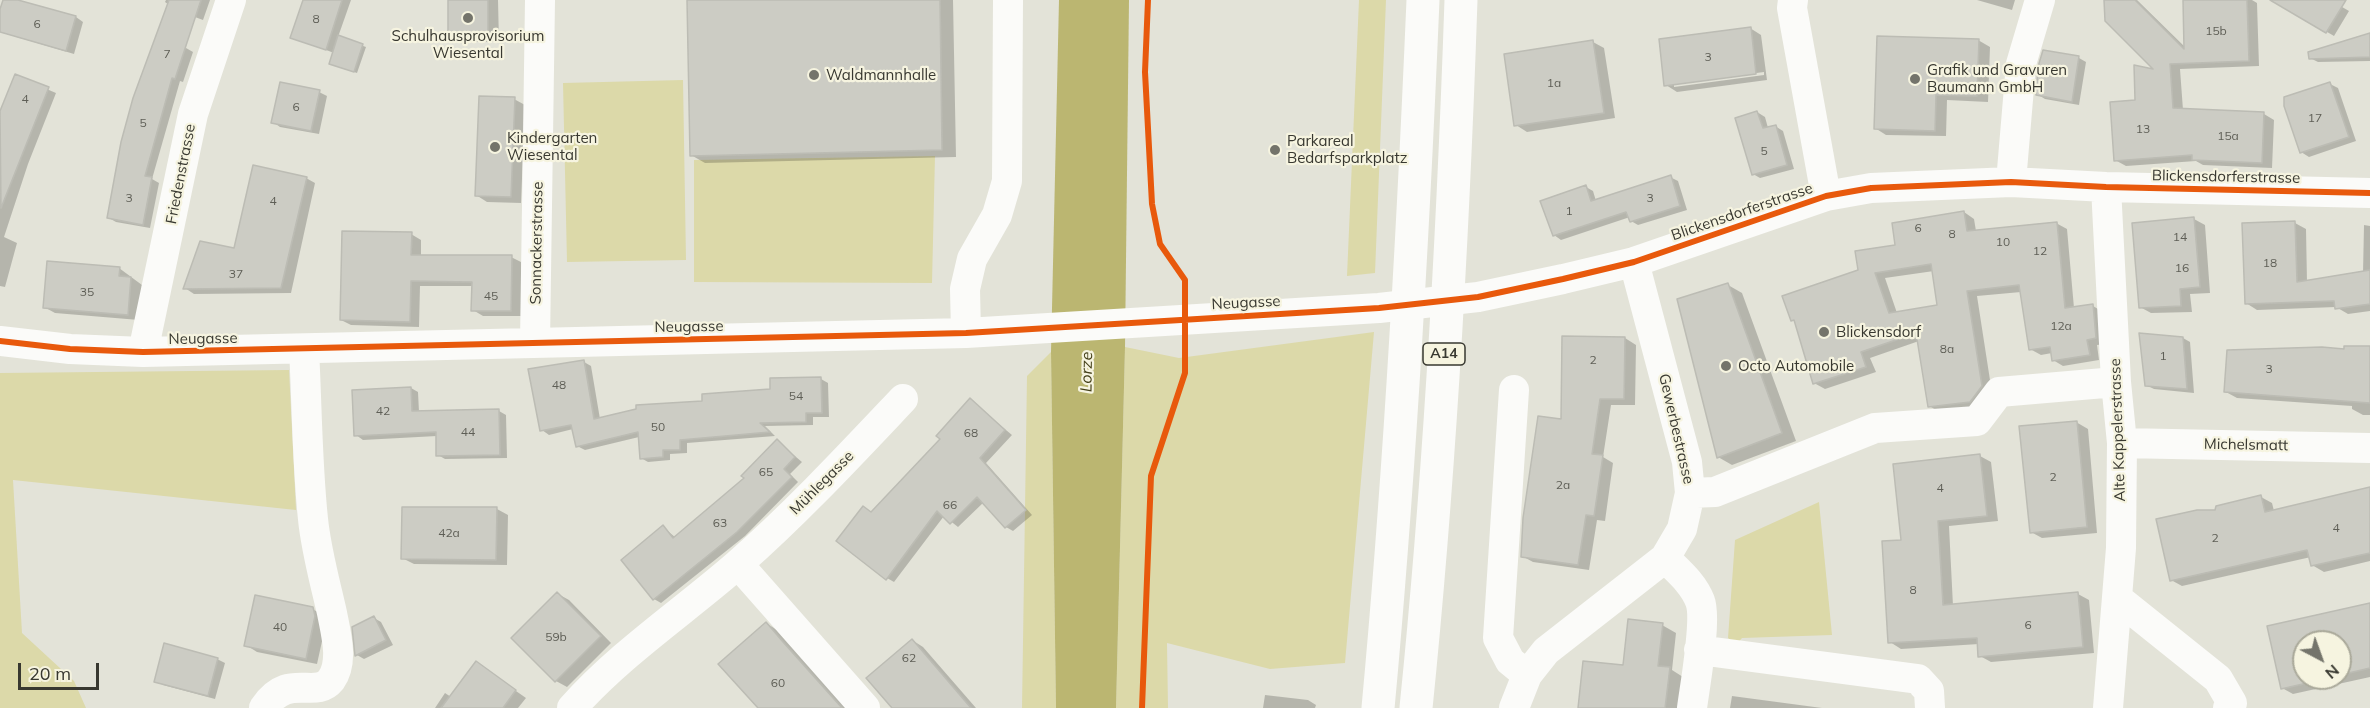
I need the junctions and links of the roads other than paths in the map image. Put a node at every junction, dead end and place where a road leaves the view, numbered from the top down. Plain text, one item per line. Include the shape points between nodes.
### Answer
1 (231, 0) edge
2 (540, 0) edge
3 (1008, 0) edge
4 (1423, 0) edge
5 (1461, 0) edge
6 (1793, 0) edge
7 (2040, 0) edge
8 (2011, 182) junction
9 (2106, 187) junction
10 (2370, 193) edge
11 (1826, 196) junction
12 (1634, 261) junction
13 (1379, 308) joint
14 (966, 333) junction
15 (0, 340) edge
16 (536, 343) junction
17 (304, 349) junction
18 (143, 352) junction
19 (2116, 382) junction
20 (1514, 390) dead end
21 (903, 399) dead end
22 (2122, 443) junction
23 (2370, 448) edge
24 (1690, 493) junction
25 (1665, 558) junction
26 (738, 564) junction
27 (2117, 598) junction
28 (1699, 650) junction
29 (1527, 675) junction
30 (2233, 706) edge
31 (264, 708) edge
32 (572, 708) edge
33 (866, 708) edge
34 (1378, 708) edge
35 (1416, 708) edge
36 (1514, 708) edge
37 (1692, 708) edge
38 (1930, 708) edge
39 (2108, 708) edge

1 - 18 street, Friedenstrasse via 193,114
2 - 16 street, Sonnackerstrasse
3 - 14 street via 1007,181 997,216 972,259 965,289
4 - 34 highway, A14 via 1403,395
5 - 35 highway, A14 via 1438,442
6 - 11 street
7 - 8 street via 2021,64
8 - 9 street, Blickensdorferstrasse
8 - 11 street, Blickensdorferstrasse via 1871,188
9 - 10 street, Blickensdorferstrasse
9 - 19 street, Alte Kappelerstrasse
11 - 12 street, Blickensdorferstrasse
12 - 13 street, Blickensdorferstrasse via 1478,297
12 - 24 street, Gewerbestrasse via 1687,462
13 - 14 street, Neugasse
14 - 16 street, Neugasse
15 - 18 street, Neugasse via 70,349
16 - 17 street, Neugasse
17 - 18 street, Neugasse
17 - 31 street via 313,520 339,665 330,682 317,688 286,688
19 - 22 street, Alte Kappelerstrasse
19 - 24 street via 1999,392 1977,421 1875,428 1715,492
20 - 29 street via 1498,638 1510,661
21 - 26 street, Mühlegasse via 822,485
22 - 23 street, Michelsmatt
22 - 27 street, Alte Kappelerstrasse
24 - 25 street, Gewerbestrasse via 1682,529
25 - 28 street via 1689,581 1701,603
25 - 29 street, Gewerbestrasse via 1546,651
26 - 32 street, Mühlegasse via 602,677
26 - 33 street
27 - 30 street via 2218,678
27 - 39 street, Alte Kappelerstrasse
28 - 37 street
28 - 38 street via 1918,680 1929,691
29 - 36 street, Gewerbestrasse

